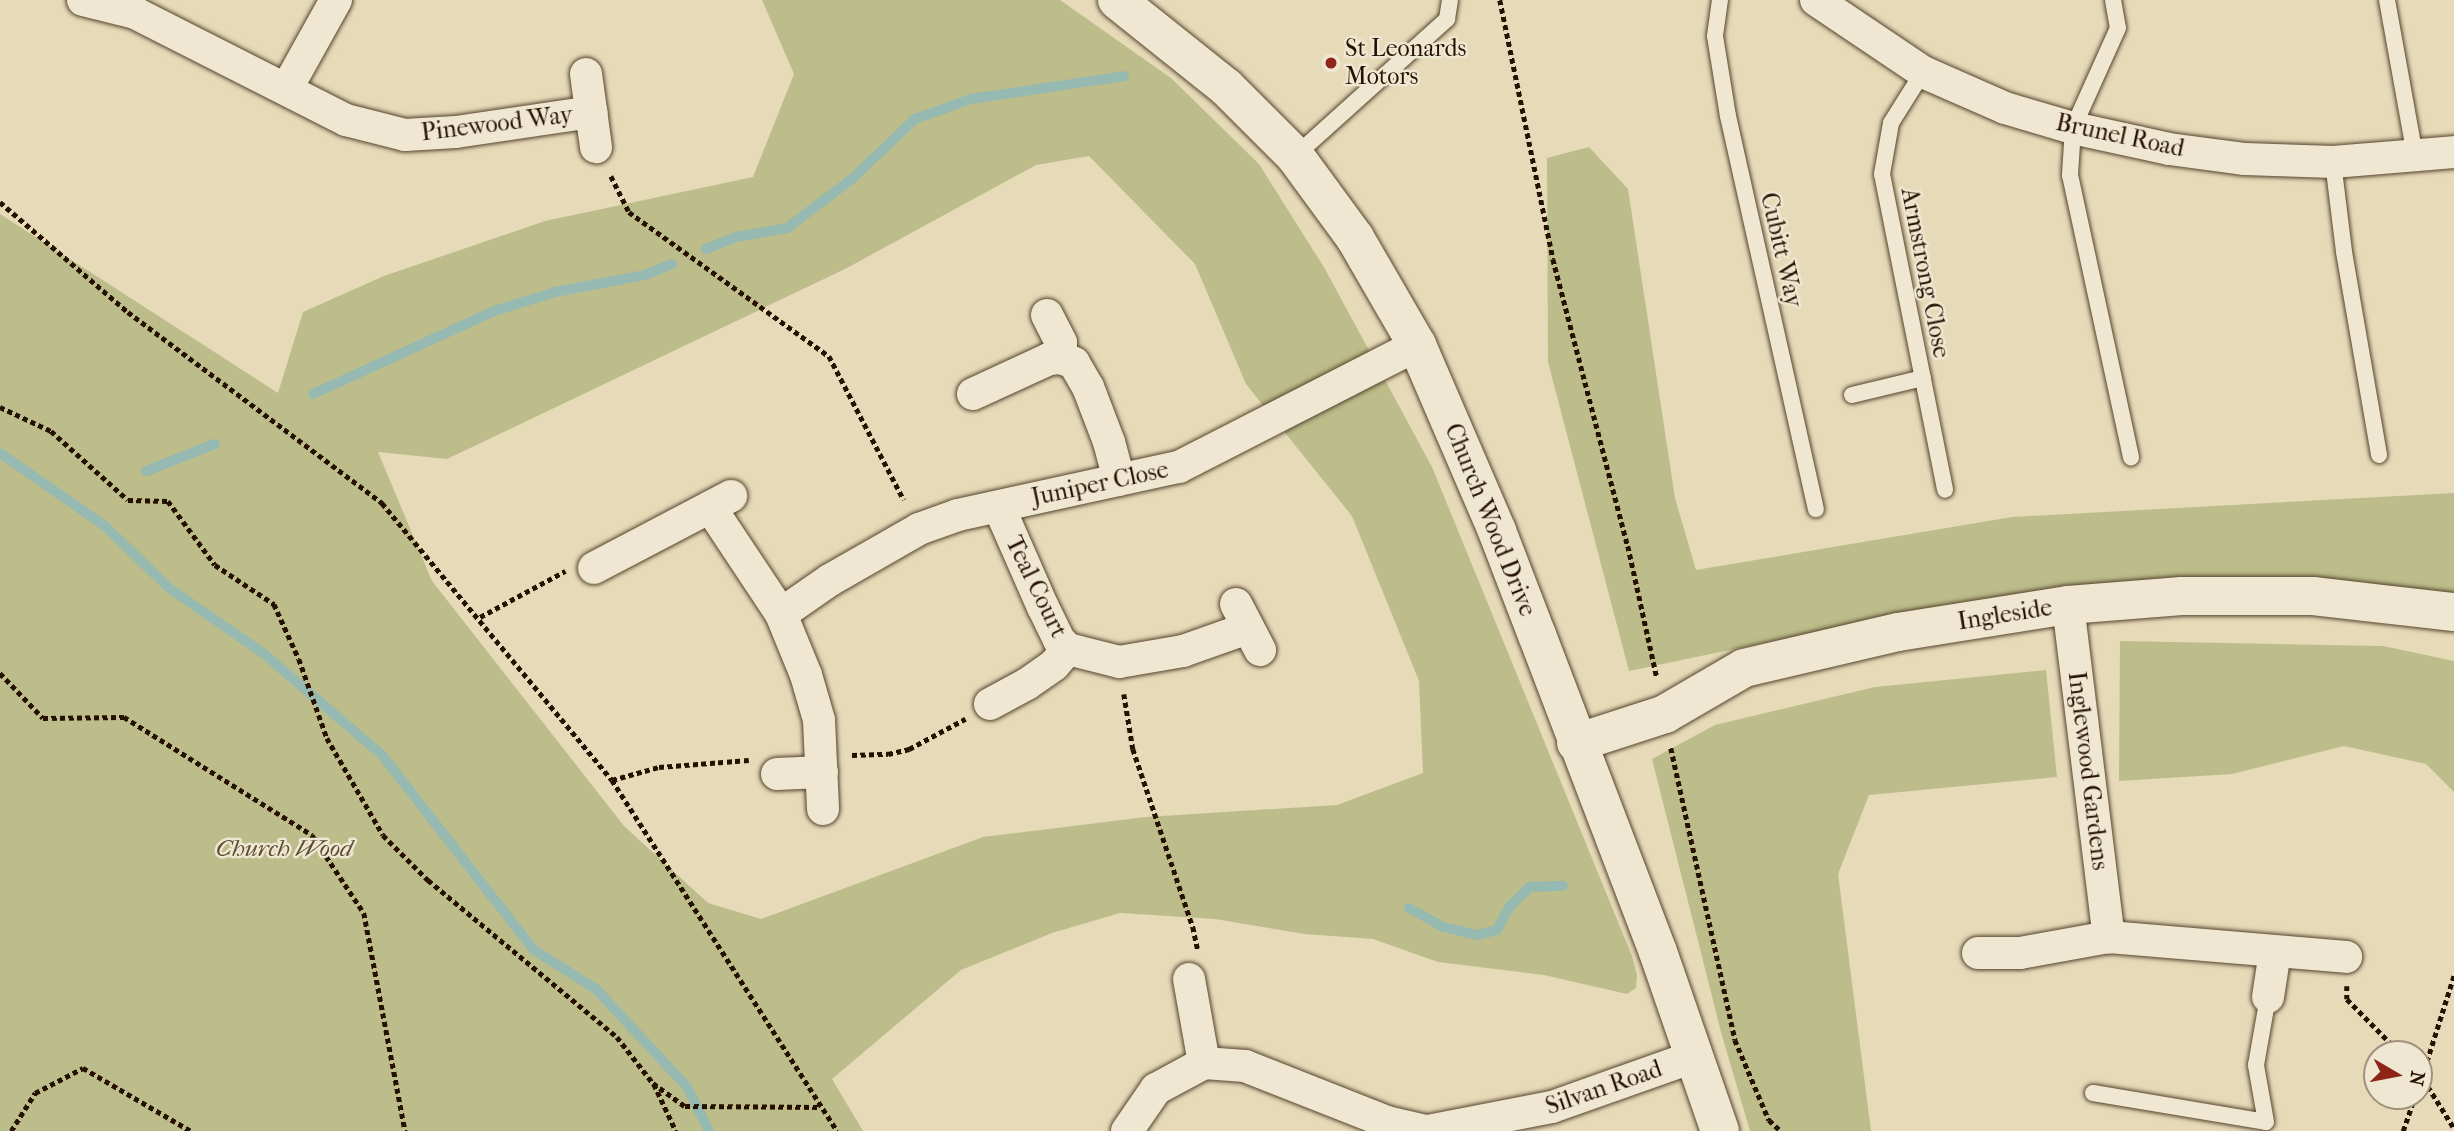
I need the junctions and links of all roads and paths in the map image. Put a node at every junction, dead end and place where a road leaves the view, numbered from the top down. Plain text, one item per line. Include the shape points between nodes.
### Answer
1 (83, 0) edge
2 (336, 0) edge
3 (1117, 0) edge
4 (1450, 0) edge
5 (1500, 0) edge
6 (1720, 0) edge
7 (2113, 0) edge
8 (2387, 0) edge
9 (1834, 5) edge
10 (1923, 72) junction
11 (586, 74) dead end
12 (286, 88) junction
13 (592, 112) junction
14 (2073, 128) junction
15 (596, 147) joint
16 (2454, 152) edge
17 (2415, 155) junction
18 (1295, 156) junction
19 (2333, 162) junction
20 (0, 202) edge
21 (1047, 315) dead end
22 (1417, 345) junction
23 (1061, 358) junction
24 (1923, 378) junction
25 (972, 394) dead end
26 (1852, 395) dead end
27 (0, 407) edge
28 (2379, 455) dead end
29 (2131, 457) dead end
30 (1119, 480) junction
31 (1945, 490) dead end
32 (999, 507) junction
33 (1816, 509) dead end
34 (919, 529) junction
35 (594, 568) joint
36 (2068, 605) junction
37 (2454, 612) edge
38 (781, 614) junction
39 (480, 617) junction
40 (1248, 627) dead end
41 (1068, 649) junction
42 (1119, 662) junction
43 (0, 673) edge
44 (990, 704) joint
45 (1665, 714) junction
46 (1576, 743) junction
47 (822, 764) junction
48 (777, 774) joint
49 (612, 780) junction
50 (823, 808) dead end
51 (2109, 937) junction
52 (2275, 952) junction
53 (1978, 953) dead end
54 (2346, 957) joint
55 (2454, 975) edge
56 (1189, 979) joint
57 (2268, 997) joint
58 (2387, 1040) edge
59 (2432, 1040) edge
60 (1696, 1056) junction
61 (1204, 1063) junction
62 (653, 1083) junction
63 (2093, 1093) dead end
64 (2433, 1095) edge
65 (821, 1107) junction
66 (2410, 1110) edge
67 (2453, 1129) edge
68 (11, 1131) edge
69 (191, 1131) edge
70 (405, 1131) edge
71 (676, 1131) edge
72 (836, 1131) edge
73 (1127, 1131) edge
74 (1426, 1131) edge
75 (1720, 1131) edge
76 (1781, 1131) edge
77 (2403, 1131) edge

1 - 12 street, Pinewood Way via 135,13
2 - 12 street
3 - 18 street, Church Wood Drive via 1226,87
4 - 18 lane via 1447,19
5 - 45 path via 1553,259 1628,546
6 - 33 lane, Cubitt Way via 1716,36 1728,117
7 - 14 lane via 2119,28
8 - 17 lane
9 - 10 street, Brunel Road
10 - 14 street, Brunel Road via 2006,108
10 - 24 lane, Armstrong Close via 1891,123 1882,174
11 - 13 street, Pinewood Way
12 - 13 street, Pinewood Way via 346,120 405,135
13 - 15 street, Pinewood Way
14 - 19 street, Brunel Road via 2169,149 2245,159
14 - 29 lane via 2070,175
15 - 34 path via 629,212 829,356
16 - 17 street, Brunel Road
17 - 19 street, Brunel Road
18 - 22 street, Church Wood Drive via 1355,238
19 - 28 lane
20 - 39 path via 128,312 382,503
21 - 23 street via 1060,343
22 - 30 street, Juniper Close via 1179,467
22 - 46 street, Church Wood Drive via 1497,531
23 - 25 street via 1049,359
23 - 30 street via 1074,363 1088,387
24 - 26 lane
24 - 31 lane, Armstrong Close
27 - 62 path via 51,431 128,500 168,501 215,565 274,604 327,738 383,835 428,880 617,1037
30 - 32 street, Juniper Close
32 - 34 street, Juniper Close
32 - 41 street, Teal Court via 1059,640
34 - 38 street, Juniper Close
35 - 38 street via 721,501
35 - 39 path via 579,563
36 - 37 street, Ingleside via 2182,596 2313,596
36 - 45 street, Ingleside via 1898,632 1744,668
36 - 51 street, Inglewood Gardens
38 - 47 street via 810,686 819,720
39 - 49 path
40 - 42 street, Teal Court via 1183,651
41 - 42 street, Teal Court
41 - 44 street via 1054,665
42 - 56 path via 1133,749 1194,928 1200,961
43 - 70 path via 43,718 124,718 312,835 364,913
44 - 47 path via 909,749
45 - 46 street, Ingleside
45 - 76 path via 1735,1040 1769,1121
46 - 60 street, Church Wood Drive
47 - 48 street
47 - 50 street
48 - 49 path via 755,760 659,767
49 - 65 path
51 - 52 street
51 - 53 street via 2020,953
52 - 54 street
52 - 57 street
54 - 58 path via 2347,999
55 - 59 path
56 - 61 street
57 - 63 lane via 2256,1065 2266,1122
60 - 74 street, Silvan Road via 1552,1108
60 - 75 street, Church Wood Drive
61 - 73 street via 1156,1089
61 - 74 street, Silvan Road via 1245,1066 1387,1122
62 - 65 path via 685,1106
62 - 71 path
64 - 67 path
65 - 72 path
66 - 77 path
68 - 69 path via 35,1093 83,1068

